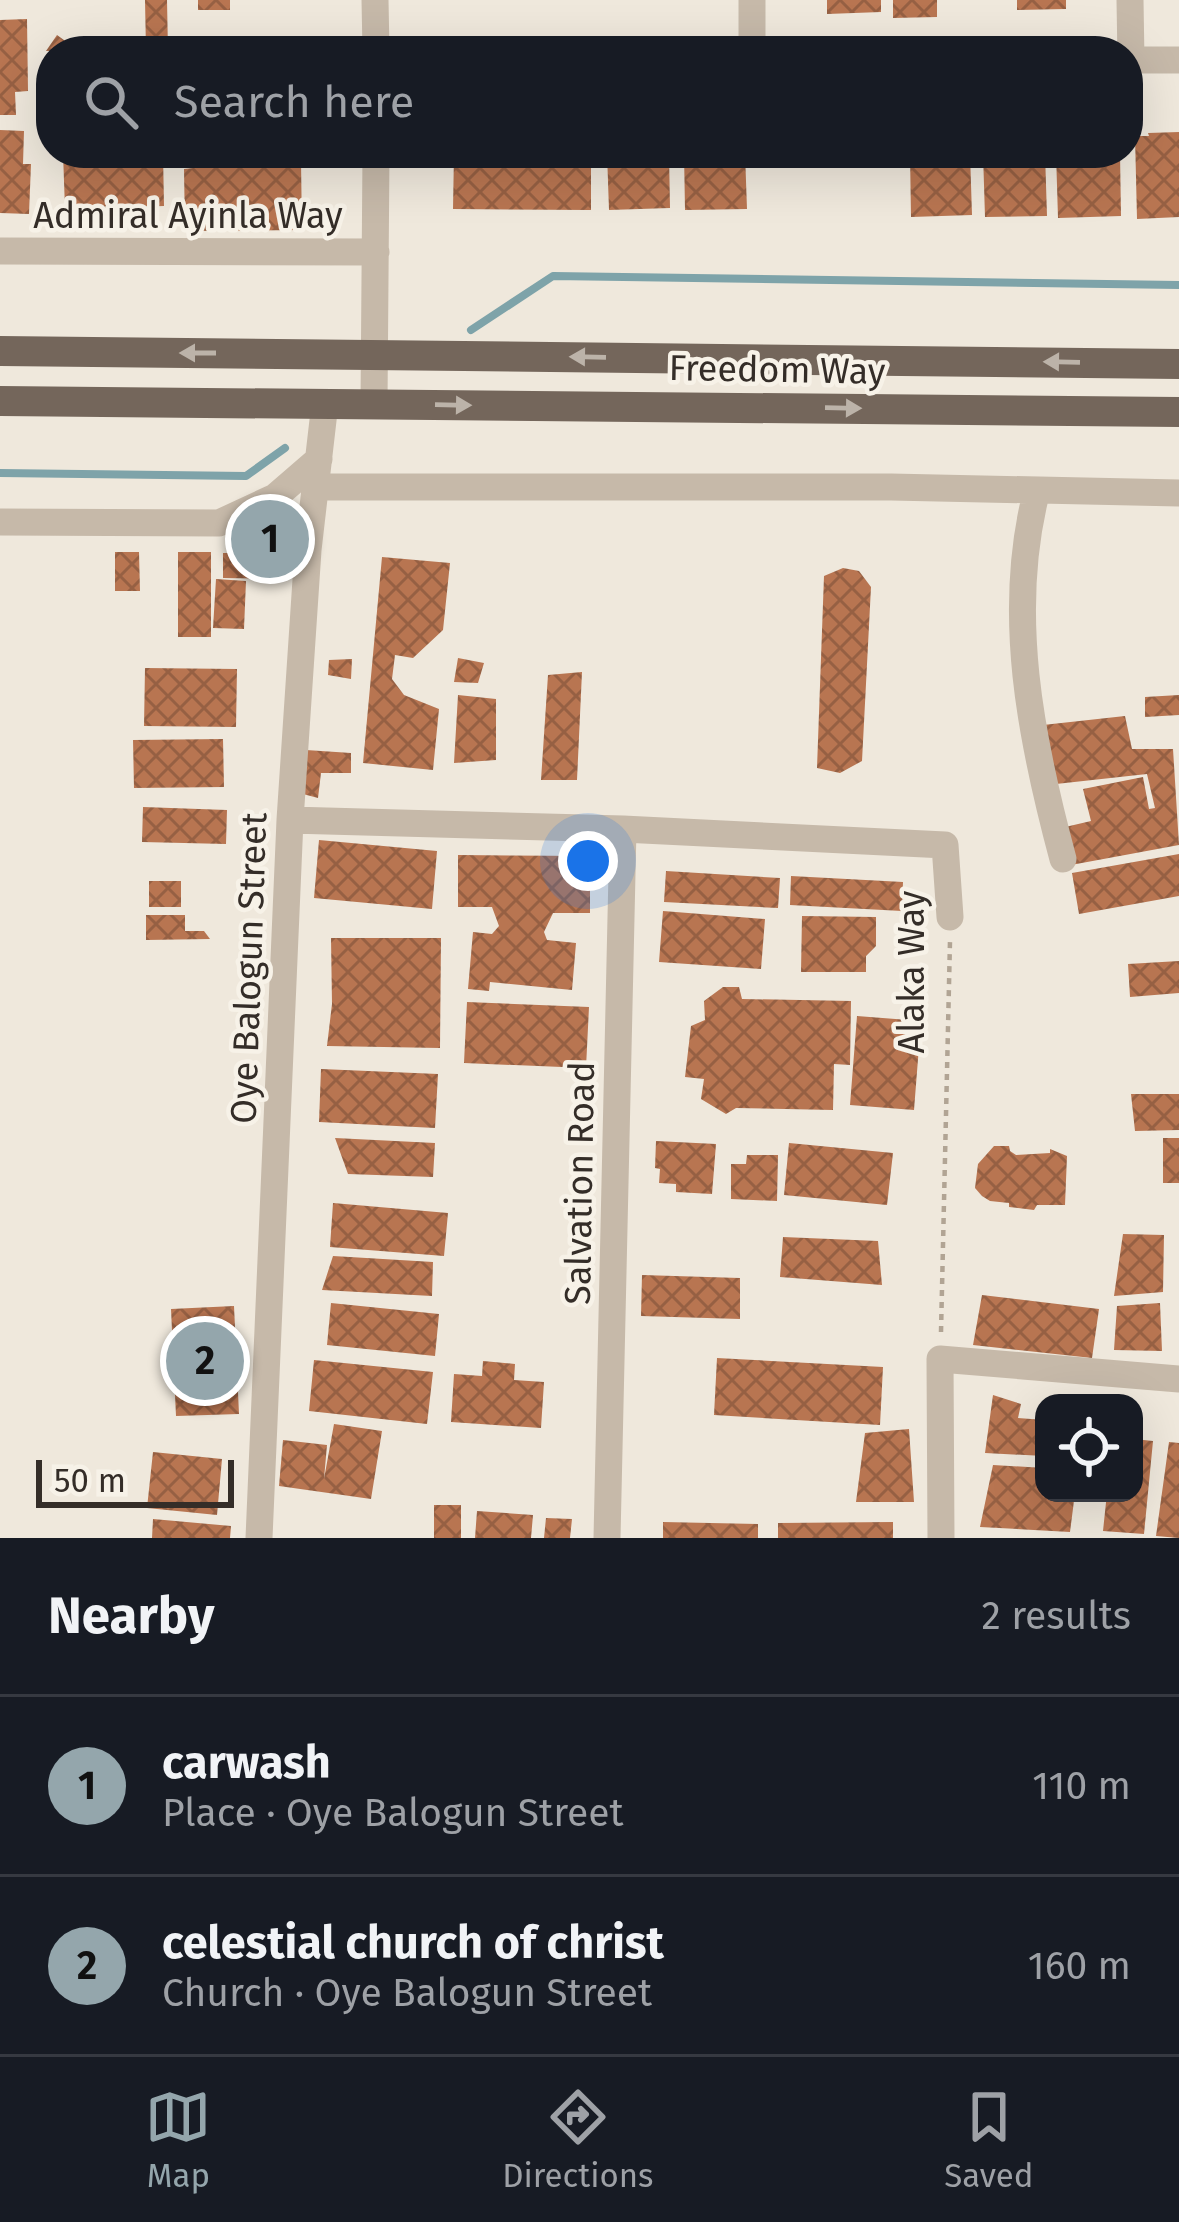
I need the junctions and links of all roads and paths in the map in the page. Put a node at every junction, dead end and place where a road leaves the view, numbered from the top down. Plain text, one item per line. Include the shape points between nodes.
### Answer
1 (375, 0) edge
2 (752, 0) edge
3 (1130, 0) edge
4 (376, 36) edge
5 (752, 36) edge
6 (1129, 36) edge
7 (1143, 60) edge
8 (1179, 60) edge
9 (376, 168) edge
10 (0, 250) edge
11 (376, 252) junction
12 (0, 351) edge
13 (376, 354) junction
14 (1179, 364) edge
15 (0, 401) edge
16 (326, 403) junction
17 (374, 404) junction
18 (1179, 412) edge
19 (317, 473) junction
20 (1037, 490) junction
21 (1179, 493) edge
22 (0, 522) edge
23 (290, 820) junction
24 (623, 830) junction
25 (1063, 859) dead end
26 (950, 917) joint
27 (940, 1359) junction
28 (1179, 1378) edge
29 (259, 1538) edge
30 (607, 1538) edge
31 (941, 1538) edge

1 - 4 street
2 - 5 street
3 - 6 street
7 - 8 street
9 - 11 street
10 - 11 street, Admiral Ayinla Way
11 - 13 street
13 -> 12 main road, Freedom Way
14 -> 13 main road, Freedom Way
13 - 17 street
15 - 16 main road, Freedom Way
16 - 17 main road, Freedom Way
16 - 19 street, Oye Balogun Street
17 -> 18 main road, Freedom Way
19 - 20 street
19 - 22 street via 219,523
19 - 23 street, Oye Balogun Street
20 - 21 street
20 - 25 street via 1022,580 1023,658
23 - 24 street, Alaka Way
23 - 29 street, Oye Balogun Street
24 - 26 street, Alaka Way via 945,845
24 - 30 street, Salvation Road
26 - 27 path, Alaka Way
27 - 28 street
27 - 31 street

